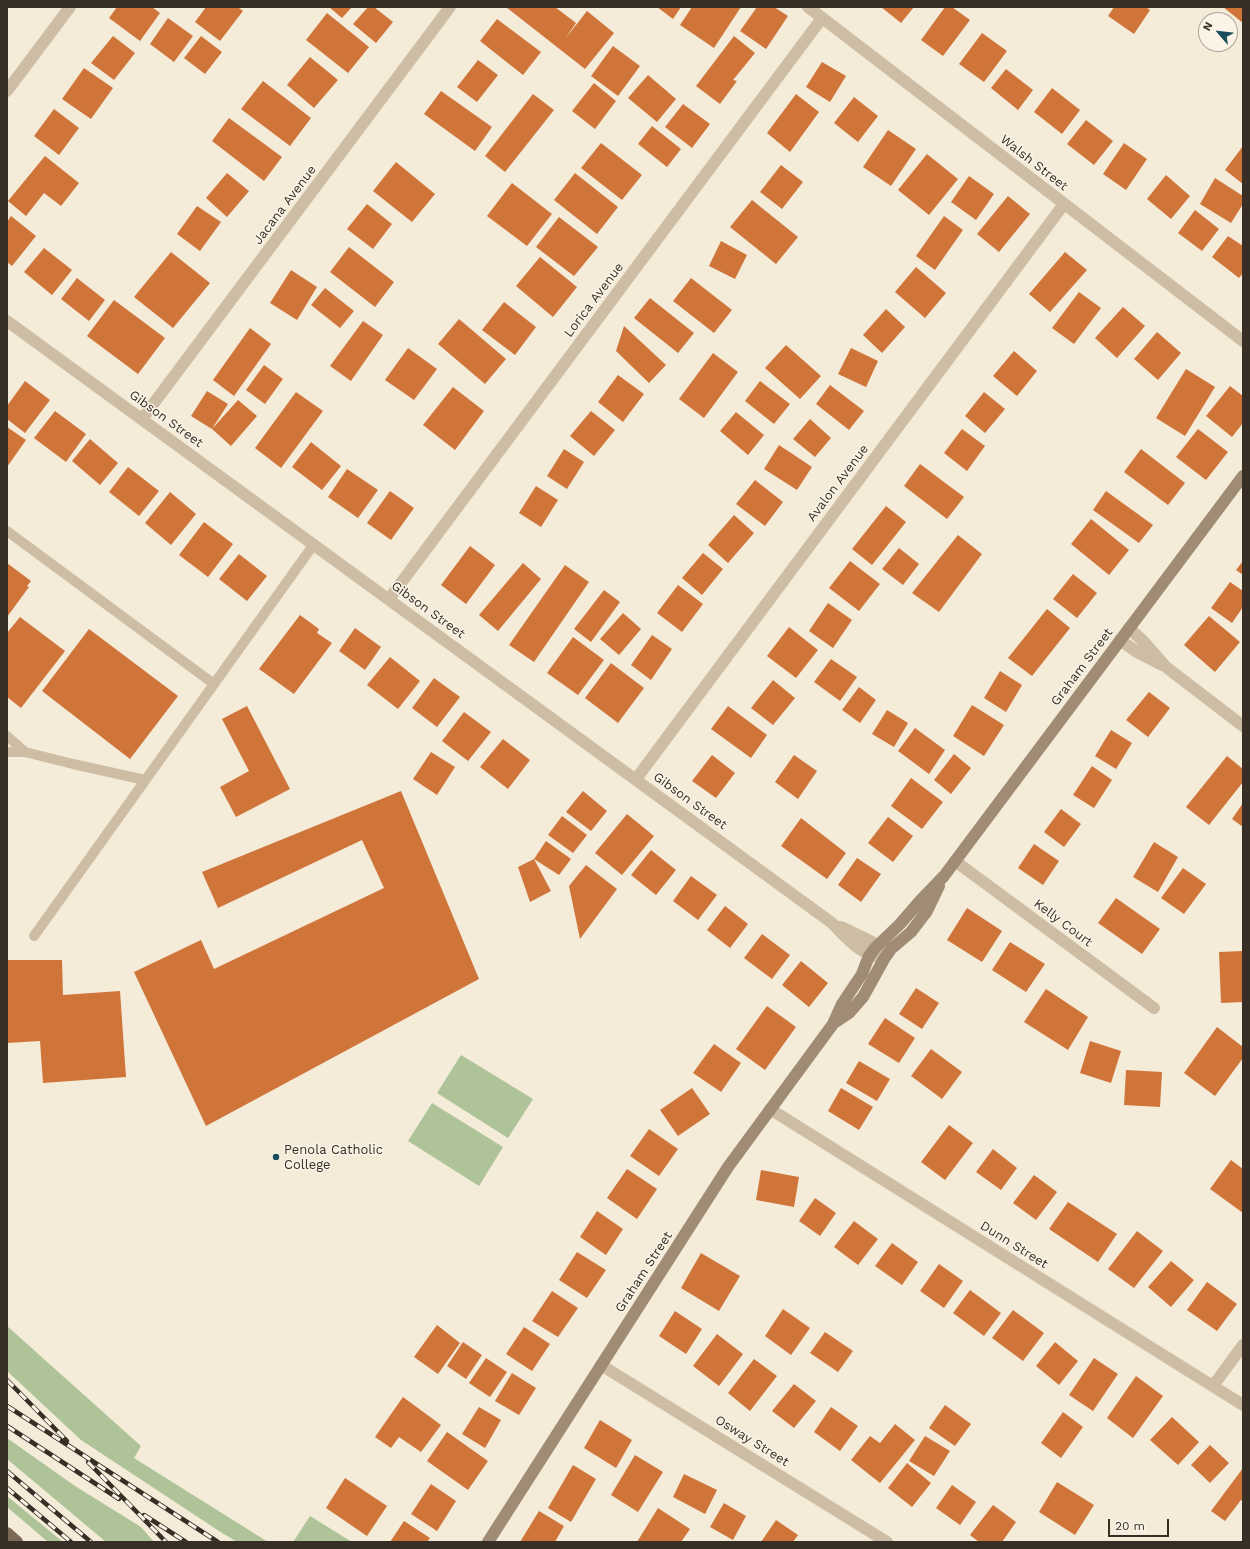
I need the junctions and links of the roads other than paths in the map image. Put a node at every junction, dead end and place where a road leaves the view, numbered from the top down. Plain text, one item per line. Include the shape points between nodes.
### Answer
1 (70, 7) edge
2 (450, 7) edge
3 (808, 7) edge
4 (822, 18) junction
5 (7, 91) edge
6 (1064, 204) junction
7 (7, 321) edge
8 (1243, 341) edge
9 (142, 419) junction
10 (1243, 476) edge
11 (7, 531) edge
12 (314, 544) junction
13 (389, 599) junction
14 (1129, 628) junction
15 (1120, 640) junction
16 (1166, 667) junction
17 (214, 684) junction
18 (1243, 726) edge
19 (7, 736) edge
20 (7, 752) edge
21 (25, 752) junction
22 (636, 779) junction
23 (146, 780) junction
24 (956, 861) junction
25 (944, 876) junction
26 (34, 936) dead end
27 (872, 951) junction
28 (884, 959) junction
29 (1154, 1008) dead end
30 (833, 1024) junction
31 (770, 1109) junction
32 (1243, 1345) edge
33 (601, 1365) junction
34 (1213, 1386) junction
35 (1243, 1405) edge
36 (7, 1533) edge
37 (18, 1542) edge
38 (488, 1542) edge
39 (887, 1542) edge

1 - 5 street
2 - 9 street, Jacana Avenue
3 - 4 street, Walsh Street
4 - 6 street, Walsh Street
4 - 13 street, Lorica Avenue
6 - 8 street, Walsh Street
6 - 22 street, Avalon Avenue
7 - 9 street, Gibson Street
9 - 12 street, Gibson Street
10 - 14 street, Graham Street
11 - 17 lane
12 - 13 street, Gibson Street
12 - 17 lane
13 - 22 street, Gibson Street
14 - 15 street, Graham Street
14 - 16 street
15 - 16 street via 1136,652
15 - 24 street, Graham Street
16 - 18 street
17 - 23 lane
19 - 21 lane
20 - 21 lane
21 - 23 lane
22 - 27 street, Gibson Street via 832,923 859,950
23 - 26 lane
24 - 25 street, Graham Street
24 - 29 street, Kelly Court
25 - 27 street, Graham Street
25 - 28 street, Graham Street via 927,911 911,932 891,949
27 - 28 street, Gibson Street
27 - 30 street, Graham Street via 862,974 842,1004
28 - 30 street, Graham Street via 863,997 849,1013
30 - 31 street, Graham Street
31 - 33 street, Graham Street via 728,1167
31 - 34 street, Dunn Street
32 - 34 street
33 - 38 street, Graham Street
33 - 39 street, Osway Street
34 - 35 street, Dunn Street
36 - 37 main road

